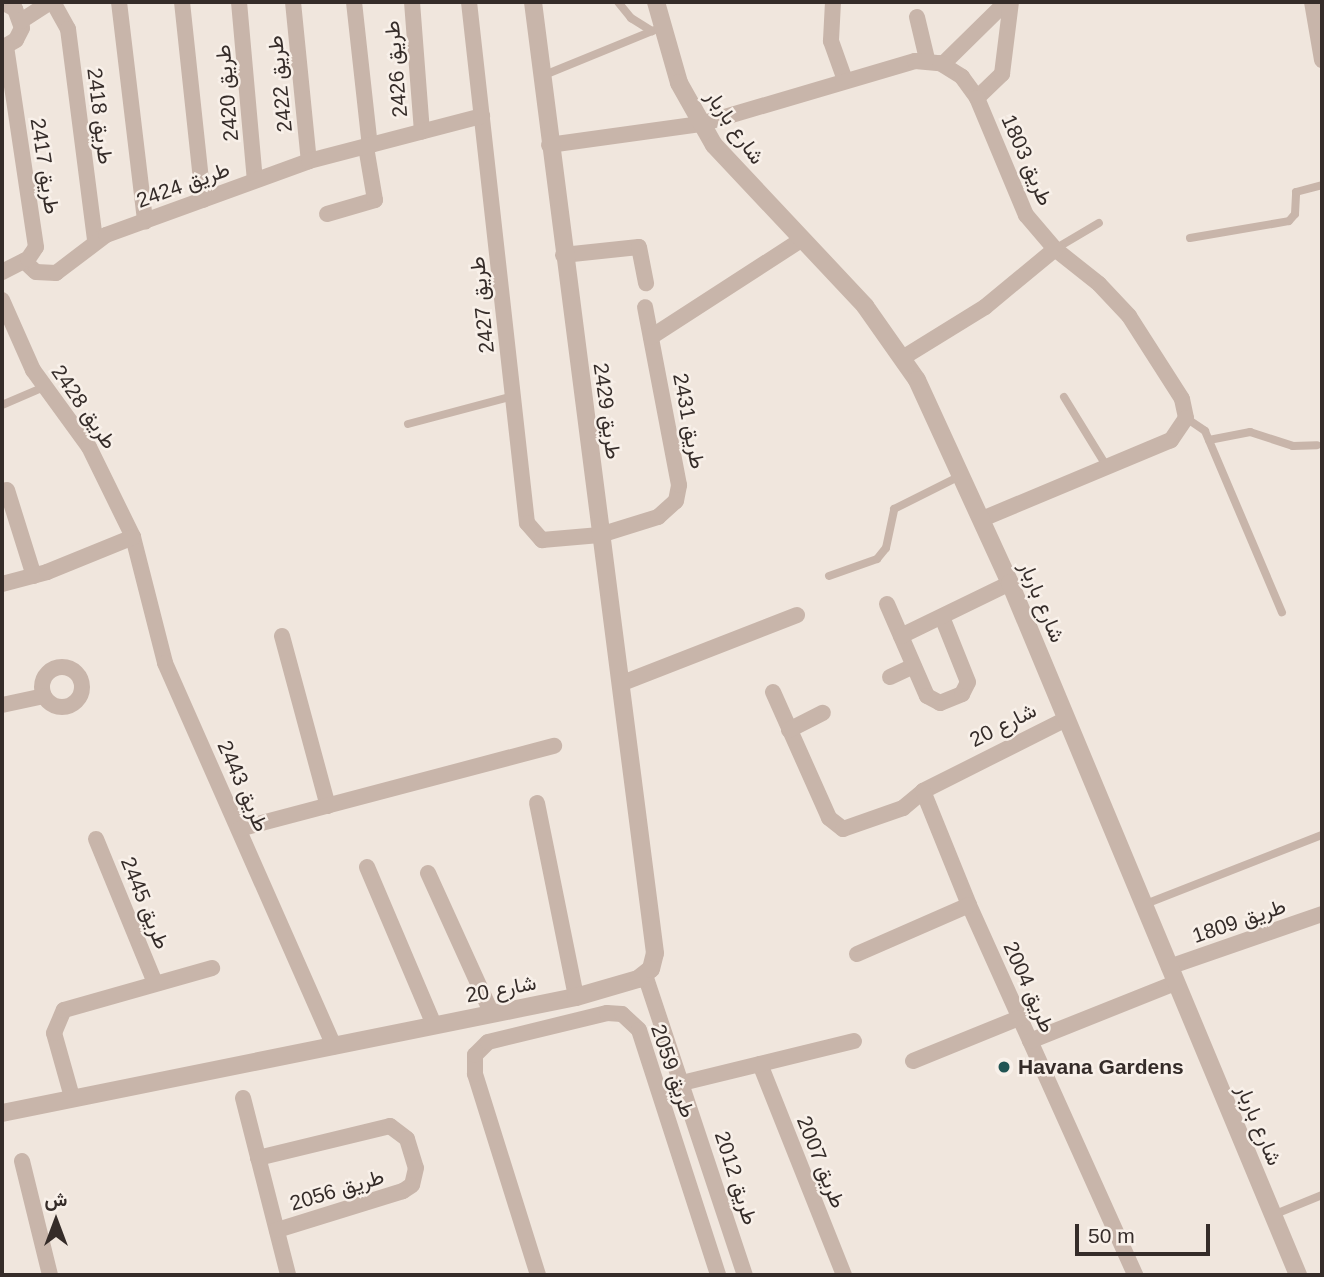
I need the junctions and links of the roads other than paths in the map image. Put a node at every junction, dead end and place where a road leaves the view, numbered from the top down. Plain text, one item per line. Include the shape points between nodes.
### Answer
1 (2, 2) edge
2 (51, 2) edge
3 (119, 2) edge
4 (182, 2) edge
5 (239, 2) edge
6 (293, 2) edge
7 (354, 2) edge
8 (412, 2) edge
9 (469, 2) edge
10 (533, 2) edge
11 (618, 2) edge
12 (656, 2) edge
13 (833, 2) edge
14 (1008, 2) edge
15 (1316, 12) edge
16 (917, 17) dead end
17 (21, 21) junction
18 (657, 29) junction
19 (4, 47) edge
20 (927, 59) junction
21 (1322, 60) edge
22 (943, 64) junction
23 (541, 76) junction
24 (845, 80) junction
25 (977, 98) junction
26 (482, 116) junction
27 (701, 124) junction
28 (422, 132) junction
29 (549, 145) junction
30 (368, 147) junction
31 (309, 161) junction
32 (256, 180) junction
33 (1322, 185) edge
34 (203, 200) junction
35 (327, 214) dead end
36 (145, 221) junction
37 (1100, 223) dead end
38 (1190, 238) dead end
39 (95, 240) junction
40 (801, 240) junction
41 (1055, 249) junction
42 (563, 255) junction
43 (24, 261) junction
44 (2, 272) edge
45 (646, 283) dead end
46 (2, 300) edge
47 (645, 307) dead end
48 (651, 337) junction
49 (904, 357) junction
50 (44, 387) junction
51 (513, 396) junction
52 (1064, 397) dead end
53 (2, 405) edge
54 (1186, 418) junction
55 (408, 424) dead end
56 (1209, 440) junction
57 (1317, 445) dead end
58 (1107, 467) junction
59 (961, 475) junction
60 (7, 491) dead end
61 (982, 519) junction
62 (600, 535) junction
63 (133, 537) junction
64 (34, 576) junction
65 (829, 576) dead end
66 (1010, 583) junction
67 (2, 584) edge
68 (887, 604) dead end
69 (1282, 612) dead end
70 (797, 615) dead end
71 (942, 617) junction
72 (282, 636) dead end
73 (901, 636) junction
74 (914, 666) junction
75 (890, 677) dead end
76 (620, 684) junction
77 (773, 692) dead end
78 (44, 696) dead end
79 (2, 705) edge
80 (823, 713) dead end
81 (1066, 719) junction
82 (789, 730) junction
83 (554, 746) dead end
84 (923, 791) junction
85 (537, 803) dead end
86 (328, 806) junction
87 (239, 829) junction
88 (1322, 835) edge
89 (96, 839) dead end
90 (367, 867) dead end
91 (428, 873) dead end
92 (969, 905) junction
93 (1143, 905) junction
94 (1322, 914) edge
95 (857, 954) dead end
96 (212, 968) dead end
97 (645, 975) junction
98 (1172, 975) junction
99 (155, 983) junction
100 (576, 997) junction
101 (492, 1014) junction
102 (1020, 1018) junction
103 (434, 1026) junction
104 (854, 1041) dead end
105 (1030, 1041) junction
106 (334, 1046) junction
107 (913, 1060) dead end
108 (760, 1063) junction
109 (682, 1083) junction
110 (72, 1097) junction
111 (243, 1098) dead end
112 (2, 1113) edge
113 (258, 1158) junction
114 (23, 1161) dead end
115 (1322, 1195) edge
116 (1273, 1215) junction
117 (277, 1230) junction
118 (50, 1275) edge
119 (288, 1275) edge
120 (538, 1275) edge
121 (718, 1275) edge
122 (745, 1275) edge
123 (844, 1275) edge
124 (1135, 1275) edge
125 (1298, 1275) edge

1 - 17 street via 15,9
2 - 17 street
2 - 39 street, طريق 2418 via 68,29
3 - 36 street
4 - 34 street
5 - 32 street, طريق 2420
6 - 31 street, طريق 2422
7 - 30 street
8 - 28 street, طريق 2426
9 - 26 street, طريق 2427
10 - 23 street, طريق 2429
11 - 18 lane via 631,18
12 - 18 street, شارع باربار
13 - 24 street via 830,29
14 - 22 street
14 - 25 street via 1002,75
15 - 21 street
16 - 20 street
17 - 19 street via 16,40
18 - 23 lane
18 - 27 street, شارع باربار
19 - 43 street, طريق 2417 via 36,242 35,251
20 - 22 street, طريق 1803
20 - 24 street
22 - 25 street, طريق 1803 via 962,77
23 - 29 street, طريق 2429
24 - 27 street
25 - 41 street, طريق 1803 via 1017,197
26 - 28 street, طريق 2424
26 - 51 street, طريق 2427
27 - 29 street
27 - 40 street, شارع باربار via 729,164
28 - 30 street, طريق 2424
29 - 42 street, طريق 2429
30 - 31 street, طريق 2424
30 - 35 street via 375,200
31 - 32 street, طريق 2424
32 - 34 street, طريق 2424
33 - 38 lane via 1296,192 1289,221
34 - 36 street, طريق 2424
36 - 39 street, طريق 2424
37 - 41 lane
39 - 43 street, طريق 2424 via 56,273 36,272
40 - 48 street
40 - 49 street, شارع باربار via 865,306
41 - 49 street via 985,307
41 - 54 street, طريق 1803 via 1100,284 1129,316 1182,399
42 - 45 street via 639,247
42 - 62 street, طريق 2429
43 - 44 street
46 - 50 street, طريق 2428
47 - 48 street, طريق 2431
48 - 62 street, طريق 2431 via 678,493 665,513
49 - 59 street, شارع باربار
50 - 53 lane
50 - 63 street, طريق 2428 via 89,447
51 - 55 lane
51 - 62 street, طريق 2427 via 529,528 548,541
52 - 58 lane
54 - 56 lane, طريق 1803 via 1202,426
54 - 58 street via 1171,440
56 - 57 lane via 1250,432 1293,446
56 - 69 lane, طريق 1803
58 - 61 street
59 - 61 street, شارع باربار
59 - 65 lane via 894,509 886,548 877,559
60 - 64 street
61 - 66 street, شارع باربار
62 - 76 street, طريق 2429
63 - 64 street
63 - 87 street, طريق 2443 via 160,650
64 - 67 street
66 - 71 street
66 - 81 street, شارع باربار
68 - 73 street
70 - 76 street
71 - 73 street
71 - 74 street via 967,687 936,703 927,696
72 - 86 street
73 - 74 street
74 - 75 street
76 - 97 street via 655,953
77 - 82 street
78 - 79 street
80 - 82 street
81 - 84 street, شارع 20
81 - 93 street, شارع باربار
82 - 84 street, شارع 20 via 837,827 855,828 895,811
83 - 86 street
84 - 92 street, طريق 2004
85 - 100 street
86 - 87 street
87 - 106 street, طريق 2443
88 - 93 lane
89 - 99 street, طريق 2445
90 - 103 street
91 - 101 street
92 - 95 street
92 - 102 street, طريق 2004
93 - 98 street, شارع باربار
94 - 98 street, طريق 1809
96 - 99 street
97 - 100 street, شارع 20
97 - 109 street, طريق 2012
98 - 105 street, طريق 1809
98 - 116 street, شارع باربار
99 - 110 street via 76,1004 60,1015 54,1033
100 - 101 street, شارع 20
101 - 103 street, شارع 20
102 - 105 street, طريق 2004
102 - 107 street
103 - 106 street, شارع 20
104 - 108 street
105 - 124 street, طريق 2004
106 - 110 street, شارع 20
108 - 109 street
108 - 123 street, طريق 2007
109 - 122 street, طريق 2012
110 - 112 street, شارع 20
111 - 113 street, طريق 2056
113 - 117 street, طريق 2056
113 - 117 street, طريق 2056 via 390,1126 407,1139 416,1168 412,1185 402,1191
114 - 118 street
115 - 116 lane
116 - 125 street, شارع باربار
117 - 119 street, طريق 2056
120 - 121 street, طريق 2059 via 475,1074 475,1055 488,1042 607,1013 622,1014 639,1030

